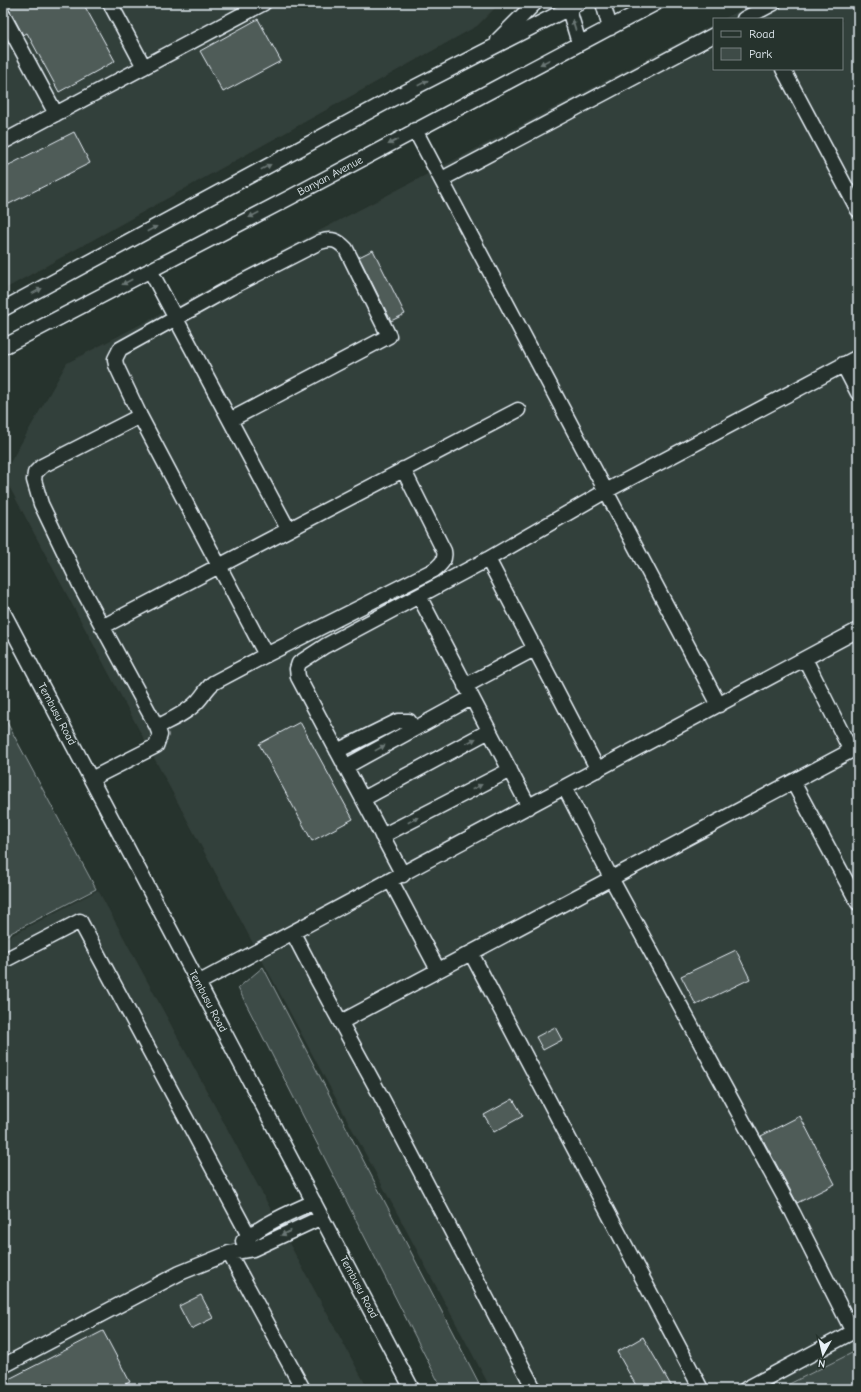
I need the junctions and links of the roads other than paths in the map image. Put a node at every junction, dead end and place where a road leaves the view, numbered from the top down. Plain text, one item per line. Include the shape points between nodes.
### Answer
1 (110, 3) edge
2 (264, 3) edge
3 (535, 3) edge
4 (603, 3) edge
5 (656, 3) edge
6 (774, 3) edge
7 (572, 5) edge
8 (3, 15) edge
9 (752, 17) edge
10 (610, 28) junction
11 (713, 36) edge
12 (579, 43) junction
13 (489, 49) junction
14 (144, 67) junction
15 (784, 70) edge
16 (56, 114) junction
17 (415, 130) junction
18 (3, 142) edge
19 (442, 180) junction
20 (858, 210) edge
21 (150, 270) junction
22 (3, 309) edge
23 (176, 318) junction
24 (3, 347) edge
25 (858, 356) edge
26 (843, 364) junction
27 (858, 393) edge
28 (518, 410) dead end
29 (140, 416) junction
30 (230, 420) junction
31 (403, 469) junction
32 (606, 491) junction
33 (288, 529) junction
34 (488, 559) junction
35 (219, 565) junction
36 (419, 596) junction
37 (3, 612) edge
38 (102, 626) junction
39 (858, 630) edge
40 (534, 649) junction
41 (266, 655) junction
42 (805, 659) junction
43 (468, 692) junction
44 (719, 705) junction
45 (157, 727) junction
46 (414, 729) junction
47 (489, 731) junction
48 (855, 749) edge
49 (337, 751) junction
50 (346, 767) junction
51 (510, 770) junction
52 (598, 770) junction
53 (91, 779) junction
54 (793, 782) junction
55 (564, 788) junction
56 (363, 799) junction
57 (529, 807) junction
58 (382, 836) junction
59 (397, 878) junction
60 (611, 878) junction
61 (858, 903) edge
62 (293, 933) junction
63 (471, 953) junction
64 (3, 961) edge
65 (438, 970) junction
66 (198, 983) junction
67 (340, 1022) junction
68 (314, 1202) junction
69 (322, 1217) junction
70 (249, 1236) junction
71 (229, 1253) junction
72 (856, 1330) edge
73 (3, 1366) edge
74 (303, 1389) edge
75 (412, 1389) edge
76 (534, 1389) edge
77 (701, 1389) edge
78 (746, 1389) edge

1 - 14 street
2 - 14 street
3 - 13 street
4 - 10 street
5 - 10 street, Banyan Avenue
6 - 9 street
12 -> 7 street
7 - 13 street
8 - 16 street
10 - 12 street, Banyan Avenue
11 - 19 street
12 -> 17 street, Banyan Avenue
22 -> 13 street
14 - 16 street
15 - 20 street
16 - 18 street
17 - 19 street
17 -> 21 street, Banyan Avenue
19 - 32 street
21 - 23 street
21 -> 24 street, Banyan Avenue
23 - 29 street via 116,353 116,365
23 - 30 street
23 - 30 street via 327,239 334,240 346,249 389,336
25 - 26 street
26 - 27 street
26 - 32 street
28 - 31 street
29 - 35 street
29 - 38 street via 42,466 35,473 34,480 41,504
30 - 33 street
31 - 33 street
31 - 41 street via 444,551 445,557 441,564 434,570
32 - 34 street
32 - 44 street
33 - 35 street
34 - 36 street
34 - 40 street
35 - 38 street
35 - 41 street
36 - 43 street
36 - 49 street via 325,646 299,663 298,677
37 - 53 street, Tembusu Road
38 - 45 street
39 - 42 street
40 - 43 street
40 - 52 street
41 - 45 street via 213,683 189,709
42 - 44 street
42 - 48 street
43 - 46 street
43 - 47 street
44 - 52 street
45 - 53 street via 160,735 156,746
46 - 49 street via 409,721 398,721
50 -> 46 street
47 - 51 street
56 -> 47 street
48 - 54 street
49 - 50 street
50 - 56 street
51 - 57 street
58 -> 51 street
52 - 55 street
53 - 66 street, Tembusu Road
54 - 60 street
54 - 61 street
55 - 57 street
55 - 60 street
56 - 58 street
57 - 59 street
58 - 59 street
59 - 62 street
59 - 65 street
60 - 63 street
60 - 72 street
62 - 66 street
62 - 67 street
63 - 65 street
63 - 77 street
64 - 70 street via 80,921
65 - 67 street
66 - 68 street, Tembusu Road
67 - 76 street
68 - 69 street, Tembusu Road
68 - 70 street
69 -> 71 street via 253,1249
69 - 75 street, Tembusu Road
70 - 71 street
71 - 73 street via 180,1273
71 - 74 street
72 - 78 street

